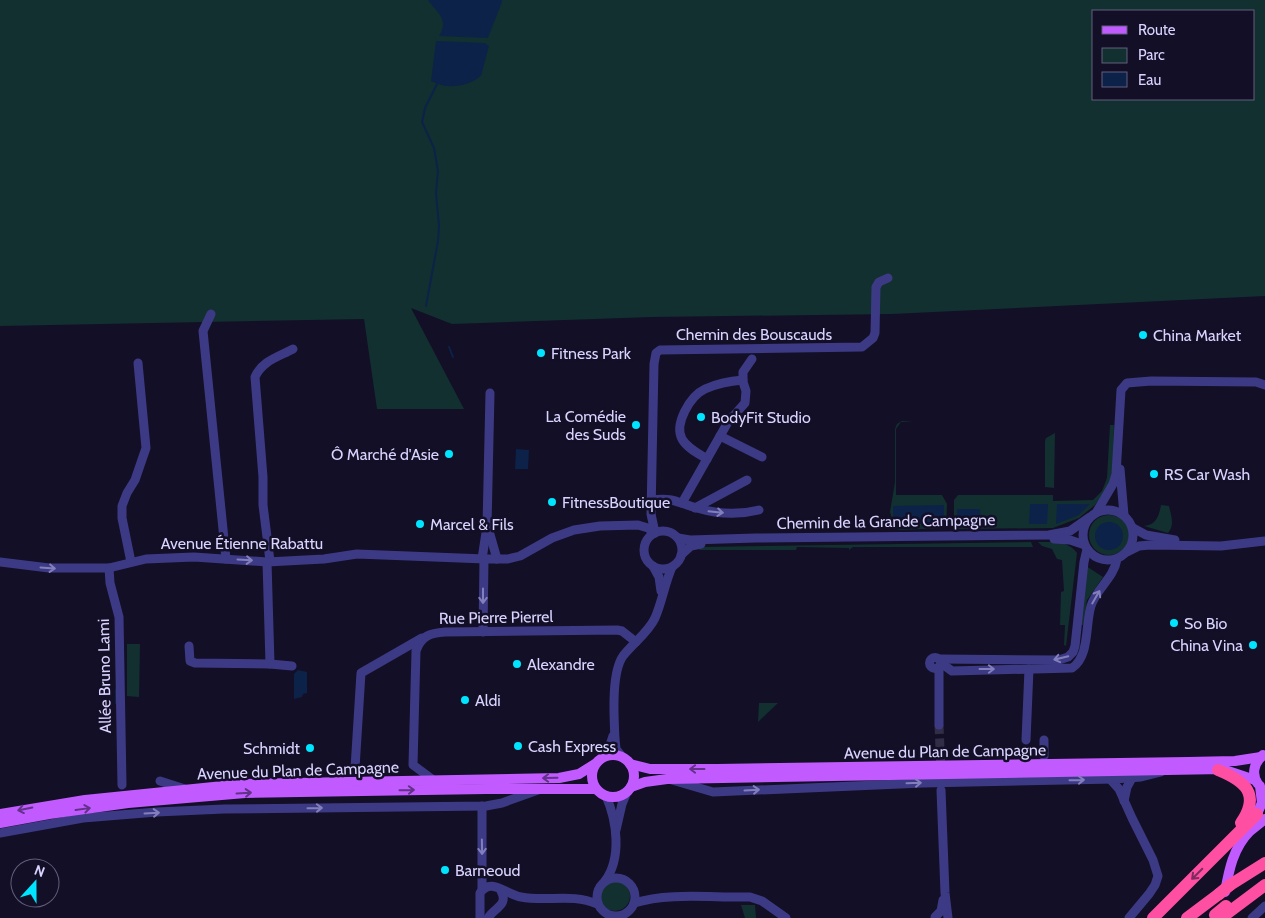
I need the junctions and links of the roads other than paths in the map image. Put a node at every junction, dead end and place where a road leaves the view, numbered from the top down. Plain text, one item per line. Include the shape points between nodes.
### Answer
1 (888, 278) dead end
2 (212, 314) dead end
3 (293, 350) dead end
4 (752, 358) dead end
5 (138, 364) dead end
6 (743, 380) junction
7 (1265, 385) edge
8 (490, 393) dead end
9 (720, 436) junction
10 (1118, 446) junction
11 (762, 457) dead end
12 (706, 459) junction
13 (747, 480) dead end
14 (652, 501) junction
15 (682, 503) junction
16 (695, 508) junction
17 (759, 510) dead end
18 (1093, 515) junction
19 (1124, 515) junction
20 (487, 526) junction
21 (634, 526) junction
22 (1133, 528) junction
23 (668, 532) junction
24 (654, 533) junction
25 (1265, 536) edge
26 (678, 538) junction
27 (1265, 541) edge
28 (646, 544) junction
29 (1086, 547) junction
30 (1127, 552) junction
31 (681, 555) junction
32 (226, 559) junction
33 (483, 559) junction
34 (497, 559) junction
35 (1117, 559) junction
36 (0, 562) edge
37 (132, 562) junction
38 (268, 562) junction
39 (653, 566) junction
40 (672, 567) junction
41 (109, 568) junction
42 (662, 596) junction
43 (483, 632) junction
44 (422, 638) junction
45 (636, 642) junction
46 (189, 646) dead end
47 (270, 664) junction
48 (292, 666) dead end
49 (938, 667) junction
50 (1029, 669) junction
51 (939, 725) tunnel mouth
52 (614, 726) junction
53 (1026, 740) dead end
54 (1044, 740) dead end
55 (1263, 755) edge
56 (1044, 756) dead end
57 (598, 761) junction
58 (627, 761) junction
59 (356, 768) dead end
60 (1172, 770) junction
61 (1218, 770) junction
62 (1132, 778) junction
63 (432, 779) junction
64 (667, 779) junction
65 (1110, 779) junction
66 (160, 781) dead end
67 (122, 785) dead end
68 (1260, 785) edge
69 (543, 788) junction
70 (596, 789) junction
71 (629, 789) junction
72 (186, 790) junction
73 (941, 790) dead end
74 (200, 796) junction
75 (606, 796) junction
76 (1124, 801) junction
77 (482, 806) junction
78 (224, 809) junction
79 (0, 814) edge
80 (1261, 816) edge
81 (0, 823) edge
82 (0, 833) edge
83 (615, 835) junction
84 (1231, 839) junction
85 (615, 858) junction
86 (1265, 863) edge
87 (623, 879) junction
88 (605, 880) junction
89 (1265, 880) edge
90 (1265, 885) edge
91 (482, 889) junction
92 (598, 889) junction
93 (502, 891) junction
94 (635, 892) junction
95 (945, 893) junction
96 (574, 897) junction
97 (522, 898) junction
98 (659, 898) junction
99 (479, 901) junction
100 (634, 903) junction
101 (502, 904) junction
102 (598, 904) junction
103 (1265, 906) edge
104 (491, 914) edge
105 (1219, 915) edge
106 (480, 918) edge
107 (786, 918) edge
108 (935, 918) edge
109 (948, 918) edge
110 (1129, 918) edge
111 (1153, 918) edge
112 (1187, 918) edge
113 (1252, 918) edge

1 - 14 street, Chemin des Bouscauds via 876,287 874,335 858,349 660,350 656,353
2 - 32 street via 203,331
3 - 38 street via 265,362 255,377
4 - 6 street via 744,370
5 - 37 street via 146,448 122,506
6 - 9 street via 746,401
6 - 12 street via 705,389 684,414 680,427 683,440
7 - 10 street via 1256,382 1127,383 1121,390
8 - 20 street
9 - 11 street
9 - 12 street
10 - 18 street via 1113,484
10 - 19 street
12 - 15 street
13 - 16 street
14 - 15 street via 670,498
14 - 21 street via 648,516
14 - 23 street, Chemin des Bouscauds via 656,516
14 - 24 street, Chemin des Bouscauds
15 - 16 street
16 -> 17 street via 729,513
18 - 19 street via 1110,510
18 - 26 street, Chemin de la Grande Campagne via 1070,531 1049,535
18 - 29 street via 1083,531
19 - 22 street
20 - 33 street
20 - 34 street
21 - 24 street via 648,528
21 - 28 street
21 - 34 street, Avenue Étienne Rabattu via 596,526 568,531 520,556
22 - 25 street via 1146,535 1177,541
22 - 30 street via 1132,545
23 - 24 street
23 - 26 street
24 - 28 street
26 - 31 street
27 - 30 street via 1221,546 1150,545
28 - 39 street via 646,558
29 - 31 street, Chemin de la Grande Campagne via 1070,540 1049,538 732,542 693,545
29 - 35 street via 1104,560
29 -> 49 street via 1075,646 1068,657
30 - 35 street
31 - 40 street
32 - 37 street, Avenue Étienne Rabattu via 177,558
32 -> 38 street, Avenue Étienne Rabattu
33 - 34 street, Avenue Étienne Rabattu
33 - 38 street, Avenue Étienne Rabattu via 357,554
33 -> 43 street
50 -> 35 street via 1066,669 1077,665 1094,598 1116,567
36 -> 41 street, Avenue Étienne Rabattu via 48,568
37 - 41 street, Avenue Étienne Rabattu
38 - 47 street
39 - 40 street via 662,569
39 - 42 street via 659,577
40 - 42 street
41 - 67 street, Allée Bruno Lami via 119,616
42 - 45 street via 651,626
43 - 44 street, Rue Pierre Pierrel via 432,633
43 - 45 street, Rue Pierre Pierrel via 617,630
44 - 59 street via 361,673
44 - 63 street, Rue Pierre Pierrel via 416,651 413,765
45 - 52 street via 621,660 616,673
46 - 47 street via 190,661 195,663
47 - 48 street
49 -> 50 street via 952,671
49 - 51 street
50 - 53 street
52 - 57 street via 610,744
52 - 58 street via 616,746
54 - 56 street
55 -> 58 main road, Avenue du Plan de Campagne via 1188,762 745,769 650,769
55 - 68 main road via 1254,772
57 - 58 main road via 610,756
57 -> 63 main road, Avenue du Plan de Campagne via 579,774 559,778
57 - 70 main road via 592,779
58 - 71 main road via 634,773
60 - 61 main road, Avenue du Plan de Campagne
60 - 62 street
60 - 64 main road, Avenue du Plan de Campagne
61 - 68 main road, Avenue du Plan de Campagne via 1230,771
61 - 84 highway via 1243,784 1250,802 1248,813
62 - 65 street
62 - 76 street
63 - 72 main road, Avenue du Plan de Campagne via 243,784
64 -> 65 street via 713,792
64 - 71 main road, Avenue du Plan de Campagne
65 - 76 street
66 - 72 street
68 - 80 main road
69 - 70 main road, Avenue du Plan de Campagne
74 -> 69 main road, Avenue du Plan de Campagne
69 - 77 street via 502,804
70 - 75 main road
71 - 75 main road via 617,797
71 - 83 street
72 -> 79 main road, Avenue du Plan de Campagne via 85,800
73 - 95 street
74 - 78 street
81 -> 74 main road, Avenue du Plan de Campagne via 128,803
75 - 83 street
76 - 110 street via 1158,876 1149,894
78 -> 77 street
77 -> 91 street
82 -> 78 street via 83,818
80 - 84 highway
80 - 105 main road via 1239,845 1230,866
83 - 85 street
84 -> 111 highway
85 - 87 street
85 - 88 street
86 - 112 highway, bridge
87 - 88 street
87 - 94 street
88 - 92 street
89 - 105 highway
90 - 105 highway
91 - 93 street via 494,886
91 - 99 street
92 - 96 street
92 - 102 street
93 - 97 street
93 - 101 street
94 - 98 street
94 - 100 street
95 - 108 street via 942,908
95 - 109 street
96 - 97 street
96 - 102 street
97 - 101 street
98 - 100 street
98 - 107 street via 750,897 762,901
99 - 104 street
99 - 106 street
100 - 102 street via 628,912 618,916 605,913
101 - 104 street
103 - 113 street
108 - 109 street

